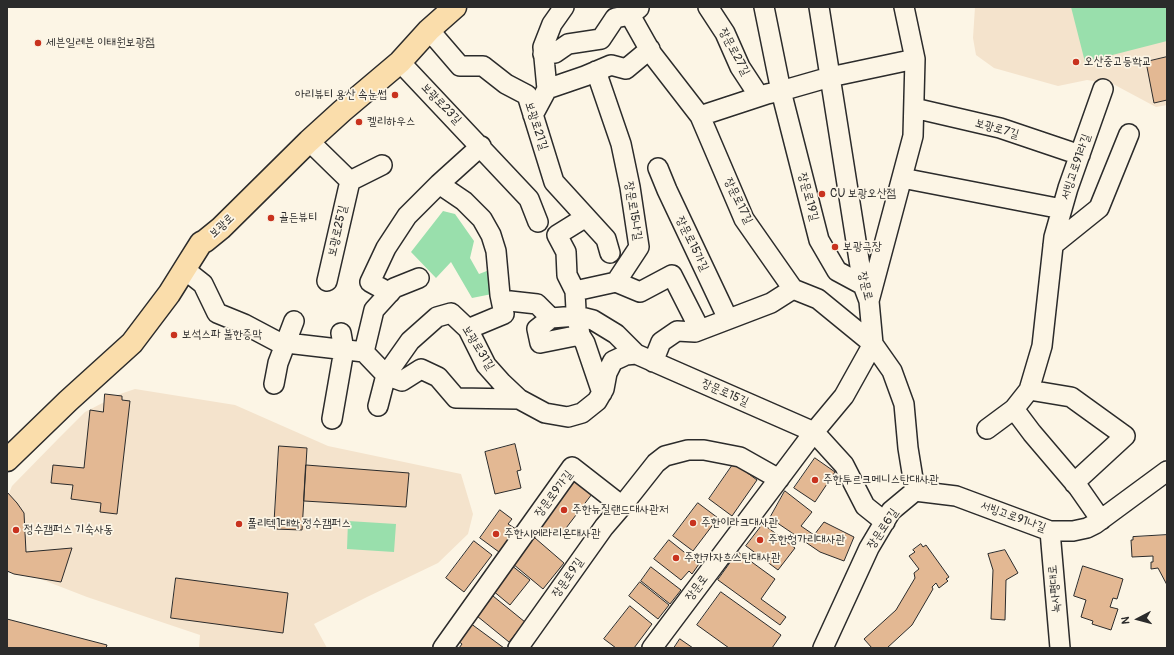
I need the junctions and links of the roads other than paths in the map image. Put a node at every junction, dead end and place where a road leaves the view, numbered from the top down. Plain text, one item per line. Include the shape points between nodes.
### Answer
1 (455, 7) edge
2 (564, 7) edge
3 (708, 7) edge
4 (764, 7) edge
5 (819, 7) edge
6 (904, 7) edge
7 (635, 11) edge
8 (429, 30) junction
9 (650, 49) junction
10 (543, 54) junction
11 (915, 59) junction
12 (400, 62) junction
13 (596, 71) junction
14 (830, 77) junction
15 (547, 89) junction
16 (1103, 89) dead end
17 (780, 92) junction
18 (760, 96) junction
19 (914, 108) junction
20 (533, 115) junction
21 (700, 116) junction
22 (1129, 134) dead end
23 (309, 141) junction
24 (481, 146) junction
25 (1080, 155) junction
26 (382, 165) dead end
27 (658, 168) dead end
28 (902, 178) junction
29 (350, 181) junction
30 (554, 182) junction
31 (439, 184) junction
32 (529, 198) junction
33 (1062, 209) junction
34 (586, 217) junction
35 (538, 222) dead end
36 (1053, 245) junction
37 (610, 253) dead end
38 (184, 269) junction
39 (419, 278) dead end
40 (327, 281) dead end
41 (616, 282) junction
42 (793, 289) junction
43 (575, 291) junction
44 (390, 293) junction
45 (866, 293) junction
46 (501, 300) junction
47 (577, 316) junction
48 (551, 318) junction
49 (728, 319) junction
50 (294, 322) dead end
51 (468, 329) junction
52 (700, 330) junction
53 (580, 335) junction
54 (342, 341) junction
55 (286, 342) junction
56 (873, 344) junction
57 (364, 352) junction
58 (644, 358) junction
59 (386, 375) junction
60 (274, 384) dead end
61 (1029, 390) junction
62 (602, 393) junction
63 (519, 399) junction
64 (378, 406) dead end
65 (1014, 409) junction
66 (332, 419) dead end
67 (988, 429) dead end
68 (814, 432) junction
69 (7, 460) edge
70 (1167, 471) edge
71 (778, 479) junction
72 (1074, 483) junction
73 (915, 492) junction
74 (622, 506) junction
75 (1101, 520) junction
76 (885, 522) junction
77 (1050, 531) junction
78 (442, 648) edge
79 (518, 648) edge
80 (652, 648) edge
81 (823, 648) edge
82 (1060, 648) edge

1 - 8 main road, 보광로
2 - 10 street via 552,24 543,47
3 - 18 street, 장문로27길 via 725,33 740,67
4 - 17 street, 장문로19길
5 - 14 street, 장문로
6 - 11 street
7 - 9 street, 장문로17길
7 - 10 street via 615,18 601,38 568,44 555,53
8 - 12 main road, 보광로
8 - 20 street, 보광로21길 via 460,66 483,66 506,84 527,95
9 - 13 street via 626,69 611,65
9 - 21 street, 장문로17길
10 - 15 street
11 - 14 street
11 - 19 street
12 - 23 main road, 보광로
12 - 24 street, 보광로23길
13 - 15 street
13 - 41 street, 장문로15나길 via 621,144 639,247
14 - 17 street
14 - 45 street, 장문로
15 - 20 street
16 - 25 street, 서빙고로91라길
17 - 18 street
17 - 45 street, 장문로19길 via 819,240 838,271
18 - 21 street
19 - 25 street, 보광로7길 via 1000,128
19 - 28 street via 913,136
20 - 30 street, 보광로21길
21 - 42 street, 장문로17길 via 744,219
22 - 36 street via 1099,208
23 - 29 street
23 - 38 main road, 보광로 via 221,228 201,243
24 - 31 street
24 - 32 street, 보광로23길
25 - 33 street, 서빙고로91라길
26 - 29 street
27 - 49 street, 장문로15가길
28 - 33 street
28 - 45 street
29 - 40 street, 보광로25길
30 - 32 street
30 - 34 street, 보광로21길
31 - 44 street via 407,216 386,248 370,282
31 - 46 street via 464,201 482,219 491,235 496,251
32 - 35 street, 보광로23길
33 - 36 street, 서빙고로91라길
34 - 37 street, 보광로21길 via 606,239
34 - 43 street via 557,235 566,252 567,275
36 - 61 street, 서빙고로91라길 via 1042,346
38 - 55 street via 203,284 217,313 278,342
38 - 69 main road, 보광로 via 169,294 132,343
39 - 44 street via 394,288
41 - 43 street
41 - 52 street via 640,292 672,275
42 - 49 street via 772,303
42 - 56 street via 818,299
43 - 47 street
44 - 57 street via 374,310
45 - 56 street, 장문로
46 - 48 street via 537,304
46 - 51 street via 504,314
47 - 48 street
47 - 53 street
47 - 58 street via 593,320 616,334
48 - 53 street via 537,329 540,343
49 - 52 street
50 - 55 street
51 - 59 street, 보광로31길 via 451,313 438,317 410,341
51 - 63 street, 보광로31길 via 486,365
52 - 58 street via 677,331
53 - 62 street
54 - 55 street
54 - 57 street
54 - 66 street
55 - 60 street
56 - 68 street, 장문로 via 844,396
56 - 73 street via 892,371 904,404
57 - 59 street
58 - 62 street, 보광로31길 via 626,355 613,361
58 - 68 street, 장문로15길
59 - 63 street, 보광로31길 via 402,381 421,369 438,377 456,398
59 - 64 street, 보광로31길
61 - 65 street, 서빙고로91라길
61 - 72 street via 1071,397 1125,436
62 - 63 street, 보광로31길 via 597,401 582,413 568,418 545,413
65 - 67 street, 서빙고로91라길
65 - 72 street
68 - 71 street, 장문로
68 - 76 street via 844,465 865,506
70 - 75 street, 서빙고로91나길
71 - 74 street, 장문로9길 via 740,457 704,450 688,450 665,456 656,463
71 - 80 street, 장문로
72 - 75 street
73 - 76 street, 장문로6길 via 892,511
73 - 77 street, 서빙고로91나길 via 956,496
74 - 78 street, 장문로9가길 via 572,467
74 - 79 street, 장문로9길 via 604,527
75 - 77 street, 서빙고로91나길 via 1087,528
76 - 81 street, 장문로6길 via 869,548
77 - 82 street, 녹사평대로

